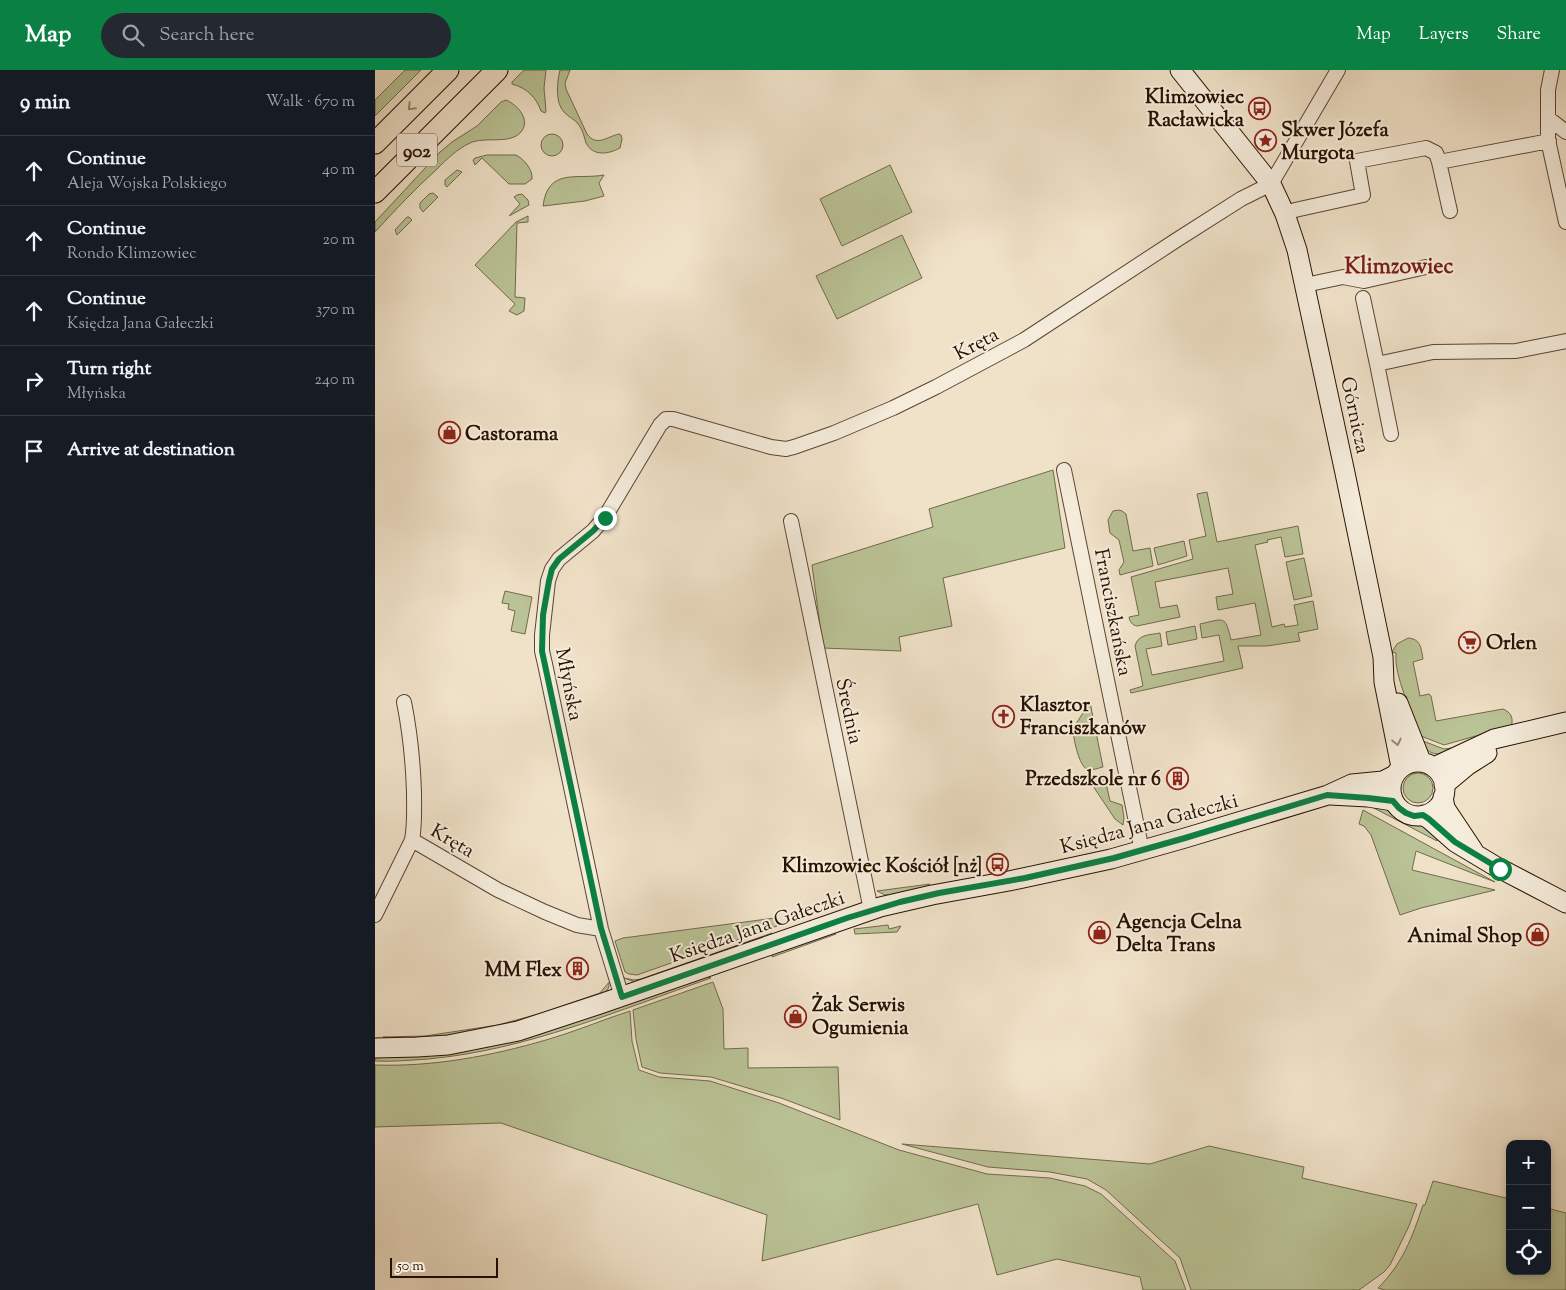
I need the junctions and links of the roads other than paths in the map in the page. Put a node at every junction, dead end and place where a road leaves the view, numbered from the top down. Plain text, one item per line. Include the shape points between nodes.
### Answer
1 (448, 70) edge
2 (497, 70) edge
3 (1180, 70) edge
4 (1339, 70) edge
5 (1552, 70) edge
6 (1548, 118) junction
7 (1566, 132) edge
8 (1549, 141) junction
9 (375, 143) edge
10 (1439, 162) junction
11 (1271, 184) junction
12 (375, 192) edge
13 (1450, 211) dead end
14 (1285, 214) junction
15 (1566, 222) edge
16 (1426, 268) dead end
17 (1305, 285) junction
18 (1363, 298) dead end
19 (1566, 341) edge
20 (1377, 364) junction
21 (673, 419) joint
22 (1391, 434) dead end
23 (1064, 470) dead end
24 (791, 521) dead end
25 (1383, 660) junction
26 (404, 702) dead end
27 (1566, 722) edge
28 (1566, 731) edge
29 (1427, 764) junction
30 (1397, 771) junction
31 (1444, 791) junction
32 (1327, 795) junction
33 (1393, 801) junction
34 (1423, 815) junction
35 (412, 840) junction
36 (1142, 851) junction
37 (1475, 853) junction
38 (1566, 904) edge
39 (871, 910) junction
40 (375, 915) edge
41 (601, 928) junction
42 (622, 997) junction
43 (375, 1048) edge

1 -> 9 main road, 902
2 - 12 main road, 902
3 - 11 main road, Górnicza
4 - 11 street
5 - 6 street
6 - 7 street
6 - 8 street
8 - 10 street
8 - 15 street
10 - 13 street
10 - 14 street via 1436,152 1425,148 1357,161 1363,195
11 - 14 main road, Górnicza
11 - 21 street, Kręta via 1191,230 1024,340 919,396 834,433 794,447 771,447
14 - 17 main road, Górnicza
16 - 17 street via 1365,281 1343,277
17 - 25 main road, Górnicza
18 - 20 street
19 - 20 street via 1516,351 1433,352
20 - 22 street
21 - 41 street, Młyńska via 666,419 661,425 605,518 552,569 543,615 542,651
23 - 36 street, Franciszkańska
24 - 39 street, Średnia
25 - 29 main road, Górnicza
25 -> 30 main road, Górnicza
26 - 35 street, Kręta via 413,769 415,825
27 - 29 main road via 1494,739
28 - 31 main road via 1491,750 1468,765
29 - 30 main road via 1411,762
29 - 31 main road via 1441,775
30 - 32 main road, Księdza Jana Gałeczki via 1383,781 1352,784
30 - 33 main road via 1391,784
31 - 34 main road via 1439,806
31 - 37 main road via 1445,808
32 - 33 main road, Księdza Jana Gałeczki
32 - 36 main road, Księdza Jana Gałeczki
33 - 34 main road via 1406,813
34 - 37 main road via 1455,842
35 - 40 street
35 - 41 street, Kręta via 498,890 545,912 577,925
36 - 39 main road, Księdza Jana Gałeczki
37 - 38 main road
39 - 42 main road, Księdza Jana Gałeczki
41 - 42 street, Młyńska
42 - 43 main road, Księdza Jana Gałeczki via 543,1024 474,1041 425,1047

